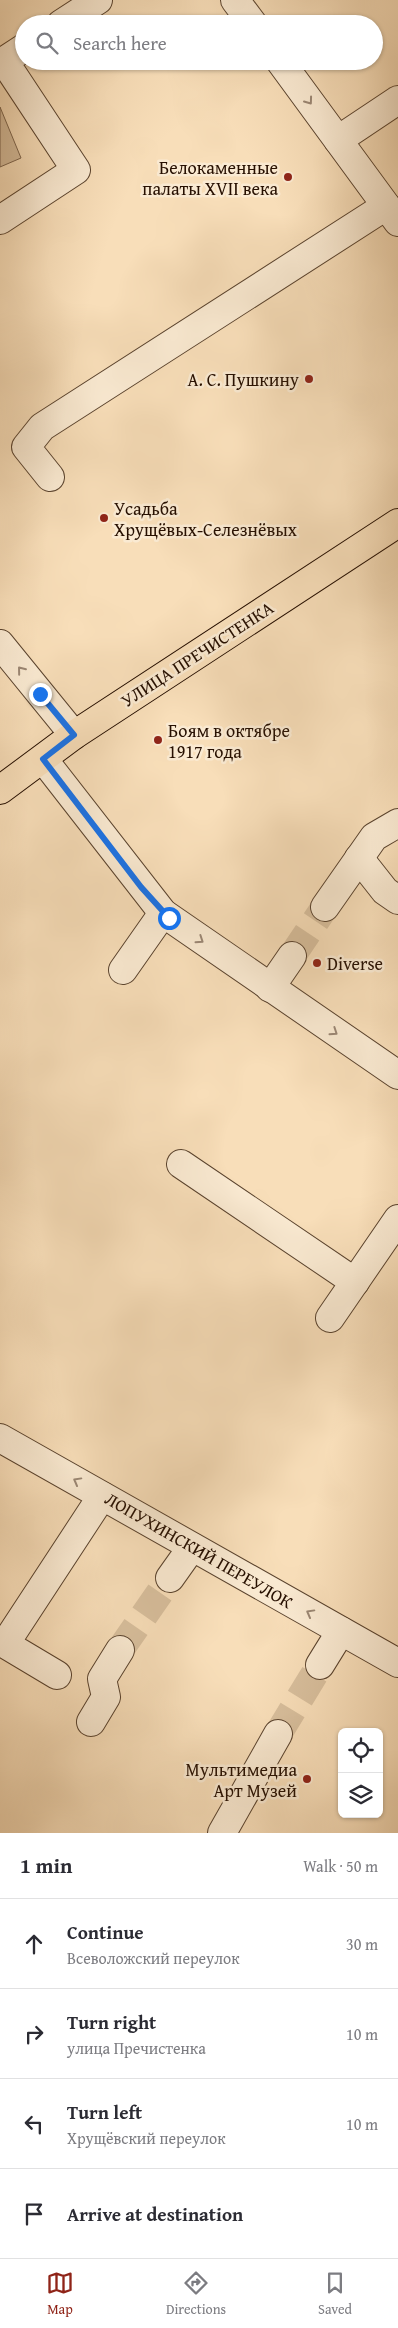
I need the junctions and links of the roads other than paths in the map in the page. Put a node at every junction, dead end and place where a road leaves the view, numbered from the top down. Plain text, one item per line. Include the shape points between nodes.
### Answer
1 (98, 0) edge
2 (235, 0) edge
3 (75, 15) edge
4 (246, 15) edge
5 (15, 54) edge
6 (287, 70) edge
7 (398, 100) edge
8 (338, 140) junction
9 (392, 214) edge
10 (0, 220) edge
11 (50, 477) dead end
12 (398, 524) edge
13 (0, 644) edge
14 (74, 735) junction
15 (43, 759) junction
16 (0, 790) edge
17 (398, 822) edge
18 (359, 858) junction
19 (398, 900) edge
20 (325, 907) tunnel mouth
21 (163, 913) junction
22 (292, 956) tunnel mouth
23 (123, 970) dead end
24 (270, 988) junction
25 (398, 1075) edge
26 (181, 1164) dead end
27 (398, 1219) edge
28 (355, 1282) junction
29 (330, 1318) dead end
30 (0, 1438) edge
31 (102, 1496) junction
32 (192, 1547) junction
33 (170, 1578) tunnel mouth
34 (341, 1631) junction
35 (120, 1650) tunnel mouth
36 (398, 1663) edge
37 (320, 1665) tunnel mouth
38 (57, 1675) dead end
39 (91, 1722) dead end
40 (278, 1734) tunnel mouth
41 (222, 1833) edge

1 - 3 street
2 - 4 street
5 - 10 street via 4,61 76,170
6 -> 8 street
7 - 8 street
8 - 9 street
9 - 11 street via 42,427 26,447
12 - 14 main road, УЛИЦА ПРЕЧИСТЕНКА
14 -> 13 street
14 - 15 main road, УЛИЦА ПРЕЧИСТЕНКА
15 - 16 main road, УЛИЦА ПРЕЧИСТЕНКА
15 - 21 street
17 - 18 street via 374,837
18 - 19 street via 385,891
18 - 20 street
21 - 23 street
21 -> 24 street
22 - 24 street
24 -> 25 street
26 - 28 street
27 - 28 street
28 - 29 street
31 -> 30 street, ЛОПУХИНСКИЙ ПЕРЕУЛОК
31 - 32 street, ЛОПУХИНСКИЙ ПЕРЕУЛОК
31 - 38 street via 4,1644
32 - 33 street
34 -> 32 street, ЛОПУХИНСКИЙ ПЕРЕУЛОК
34 - 36 street, ЛОПУХИНСКИЙ ПЕРЕУЛОК
34 - 37 street
35 - 39 street via 102,1679 106,1697
40 - 41 street

